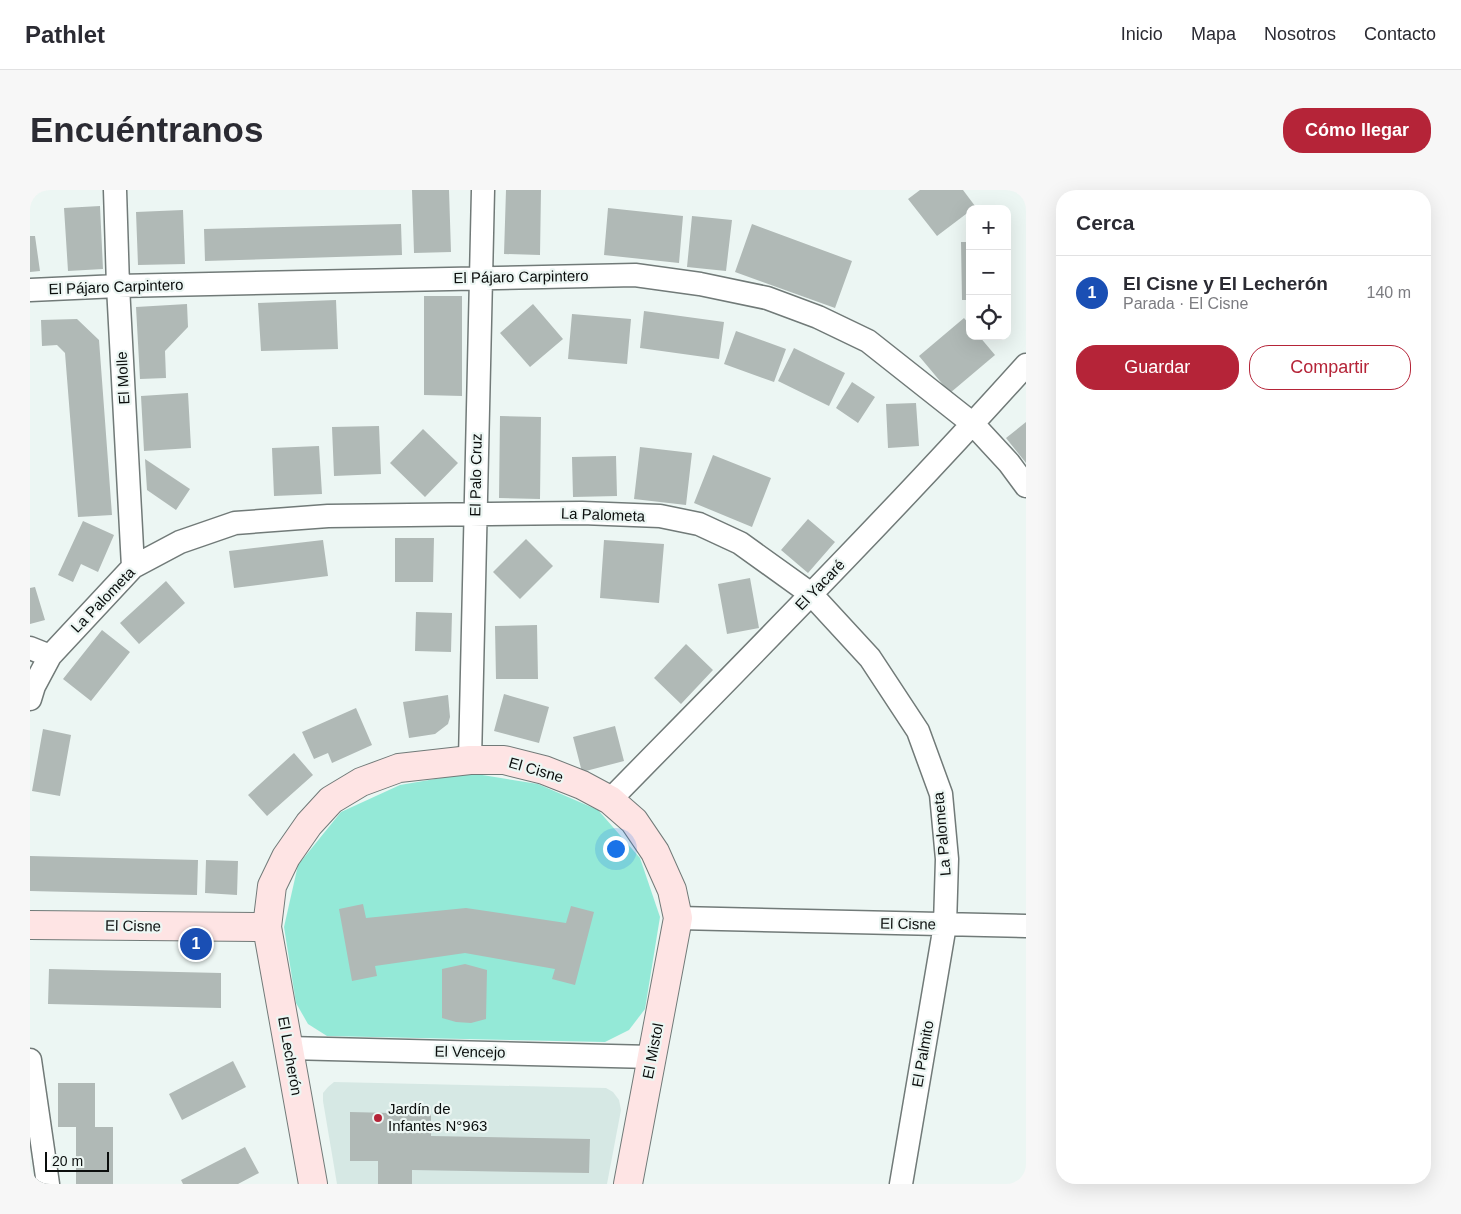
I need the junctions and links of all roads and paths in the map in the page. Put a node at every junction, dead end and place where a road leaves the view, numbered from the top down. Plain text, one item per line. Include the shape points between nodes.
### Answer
1 (115, 190) edge
2 (483, 190) edge
3 (481, 278) junction
4 (118, 286) junction
5 (30, 290) edge
6 (1026, 365) edge
7 (973, 424) junction
8 (1026, 486) edge
9 (476, 514) junction
10 (134, 567) junction
11 (811, 594) junction
12 (40, 652) edge
13 (30, 699) edge
14 (470, 760) junction
15 (610, 800) junction
16 (678, 918) junction
17 (945, 924) junction
18 (30, 925) edge
19 (1026, 926) edge
20 (267, 927) junction
21 (288, 1048) junction
22 (652, 1057) junction
23 (30, 1060) edge
24 (48, 1184) edge
25 (313, 1184) edge
26 (628, 1184) edge
27 (901, 1184) edge

1 - 4 street, El Molle
2 - 3 street, El Palo Cruz
3 - 4 street, El Pájaro Carpintero
3 - 7 street, El Pájaro Carpintero via 635,275 767,298 868,341
3 - 9 street, El Palo Cruz
4 - 5 street, El Pájaro Carpintero
4 - 10 street, El Molle
6 - 7 street, El Yacaré
7 - 8 street, El Pájaro Carpintero via 1009,462
7 - 11 street, El Yacaré
9 - 10 street, La Palometa via 328,516 235,523 180,542
9 - 11 street, La Palometa via 660,516 699,524 740,543
9 - 14 street, El Palo Cruz
10 - 12 street, La Palometa
11 - 15 street, El Yacaré
11 - 17 street, La Palometa via 870,658 918,731 941,794 948,859
12 - 13 street, La Palometa
14 - 15 street, El Cisne via 504,760 544,770 582,784
14 - 20 street, El Cisne via 399,768 361,782 331,800 286,857 272,886
15 - 16 street, El Cisne via 634,821 656,852 672,890
16 - 17 street, El Cisne
16 - 22 street, El Mistol
17 - 19 street, El Cisne
17 - 27 street, El Palmito
18 - 20 street, El Cisne
20 - 21 street, El Lecherón
21 - 22 street, El Vencejo
21 - 25 street, El Lecherón
22 - 26 street, El Mistol
23 - 24 street

